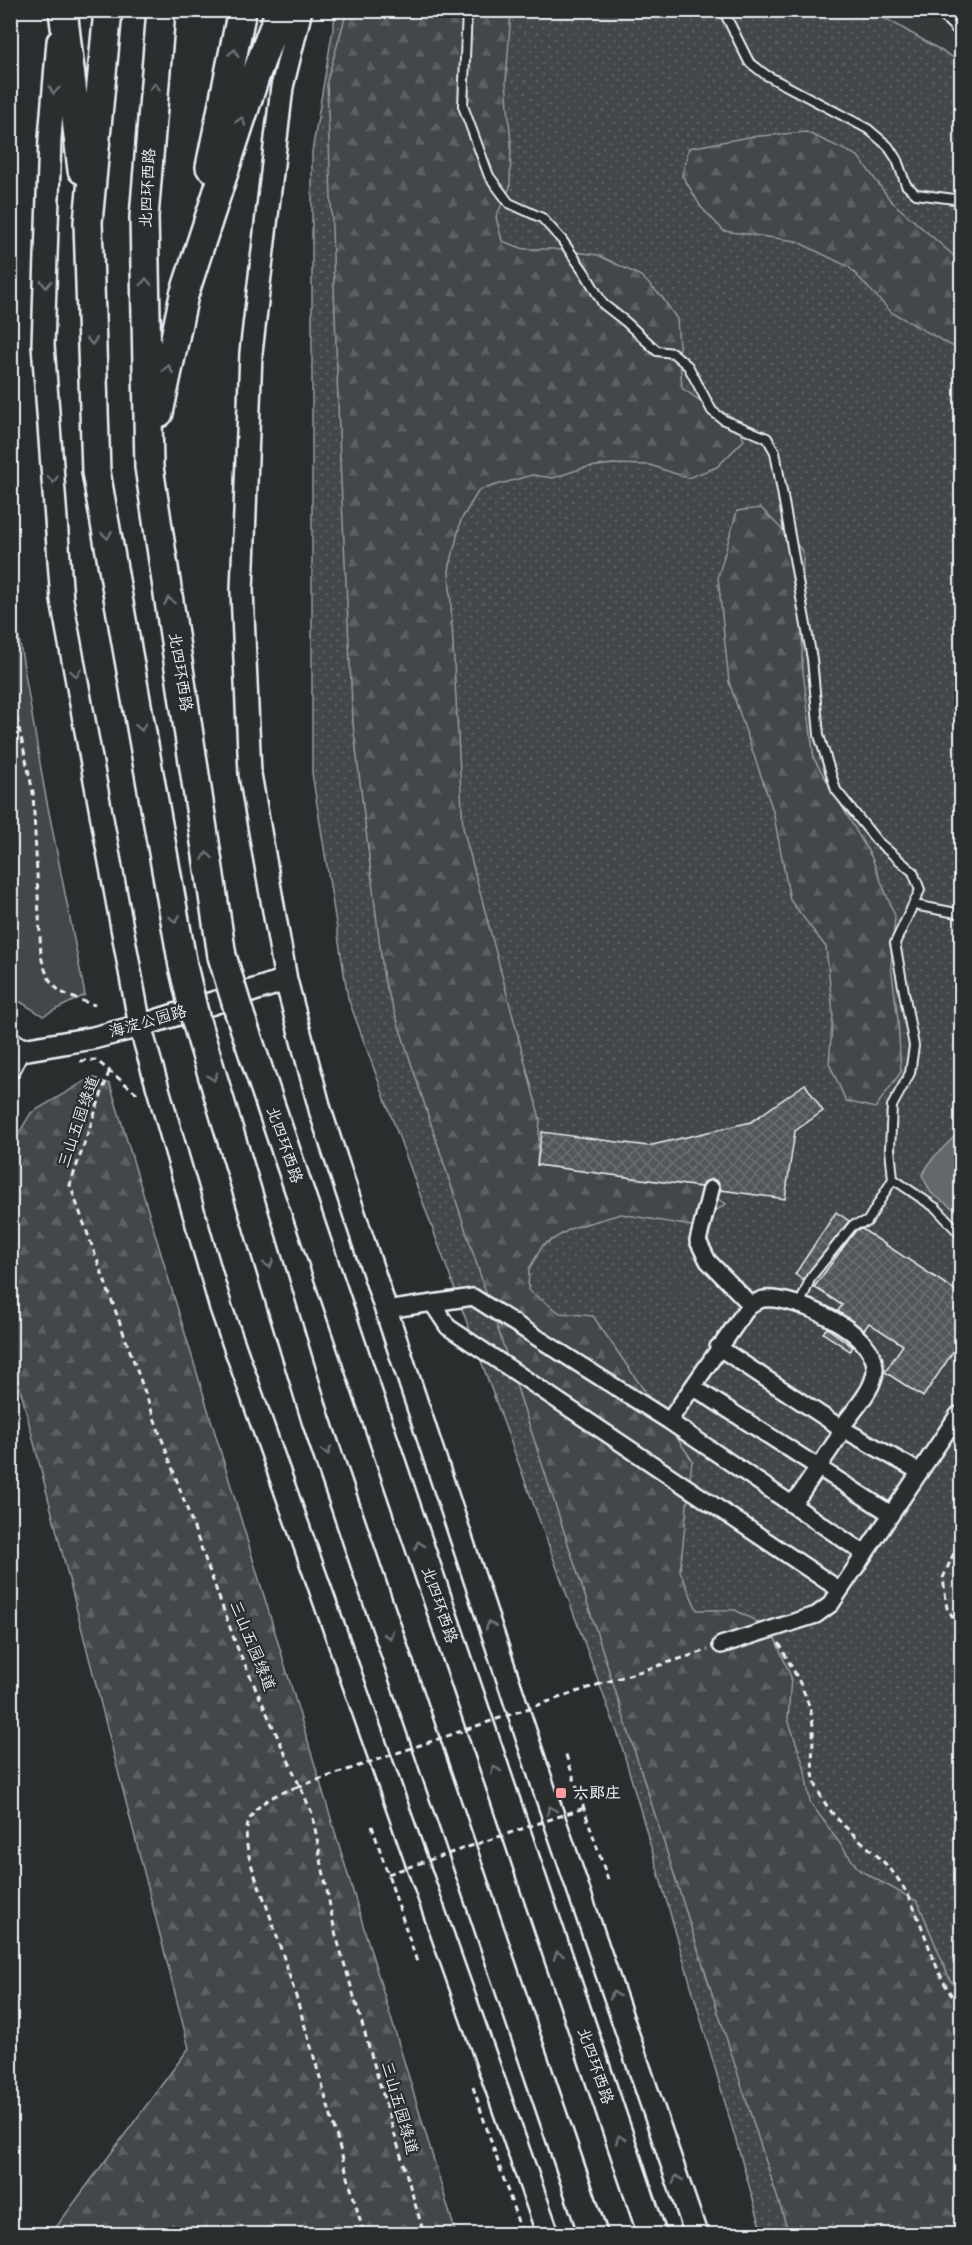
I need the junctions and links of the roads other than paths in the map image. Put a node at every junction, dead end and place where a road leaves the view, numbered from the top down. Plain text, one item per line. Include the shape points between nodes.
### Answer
1 (62, 10) edge
2 (108, 10) edge
3 (161, 10) edge
4 (242, 10) edge
5 (280, 10) edge
6 (301, 10) edge
7 (466, 10) edge
8 (723, 10) edge
9 (938, 10) edge
10 (962, 36) edge
11 (962, 200) edge
12 (88, 222) junction
13 (184, 295) junction
14 (149, 467) junction
15 (914, 905) junction
16 (962, 914) edge
17 (286, 980) junction
18 (140, 1026) junction
19 (16, 1046) edge
20 (10, 1073) edge
21 (893, 1179) junction
22 (711, 1189) dead end
23 (962, 1236) edge
24 (432, 1303) junction
25 (800, 1304) junction
26 (751, 1305) junction
27 (386, 1310) junction
28 (718, 1347) junction
29 (693, 1387) junction
30 (960, 1412) edge
31 (669, 1422) junction
32 (841, 1428) junction
33 (818, 1467) junction
34 (920, 1472) junction
35 (790, 1503) junction
36 (891, 1514) junction
37 (865, 1554) junction
38 (840, 1590) junction
39 (721, 1645) road end
40 (548, 2235) edge
41 (593, 2235) edge
42 (652, 2235) edge
43 (696, 2235) edge

1 - 12 highway
1 -> 18 street via 50,138 44,345 62,600
2 - 12 highway
14 -> 3 highway, 北四环西路 via 144,217
13 -> 4 highway
13 -> 5 highway
6 - 17 street via 282,87 251,353 242,591 250,774
7 - 15 lane via 463,106 489,176 509,203 549,225 603,304 657,351 673,353 688,366 712,411 767,438 775,452 810,648 819,735 836,790 877,841 913,872 920,890
8 - 11 lane via 749,62 868,129 888,146 906,185 916,194
9 - 10 lane
12 -> 41 highway, bridge via 96,472 196,1021 316,1420
14 -> 13 highway
42 -> 14 highway, 北四环西路, bridge via 222,956
15 - 16 lane
15 - 21 lane via 896,943 914,1046 910,1073 892,1106
17 - 18 street, 海淀公园路
17 - 27 street via 321,1113
18 - 19 street, 海淀公园路 via 93,1038
18 - 40 street via 220,1308
19 - 20 street
21 - 23 lane via 936,1208
21 - 25 lane via 867,1222 853,1225 811,1277
22 - 26 street via 698,1241 708,1261
24 - 27 street
24 - 31 street via 474,1297
24 - 38 street via 448,1327
25 - 26 street via 763,1299
25 - 32 street via 819,1311 864,1342 872,1352 875,1378
26 - 28 street
43 -> 27 street
28 - 29 street
28 - 32 street
29 - 31 street
29 - 33 street
30 - 34 street
31 - 35 street
32 - 33 street
32 - 34 street
33 - 35 street
33 - 36 street
34 - 36 street
35 - 37 street
36 - 37 street
37 - 38 street
38 - 39 street via 831,1604 816,1615

